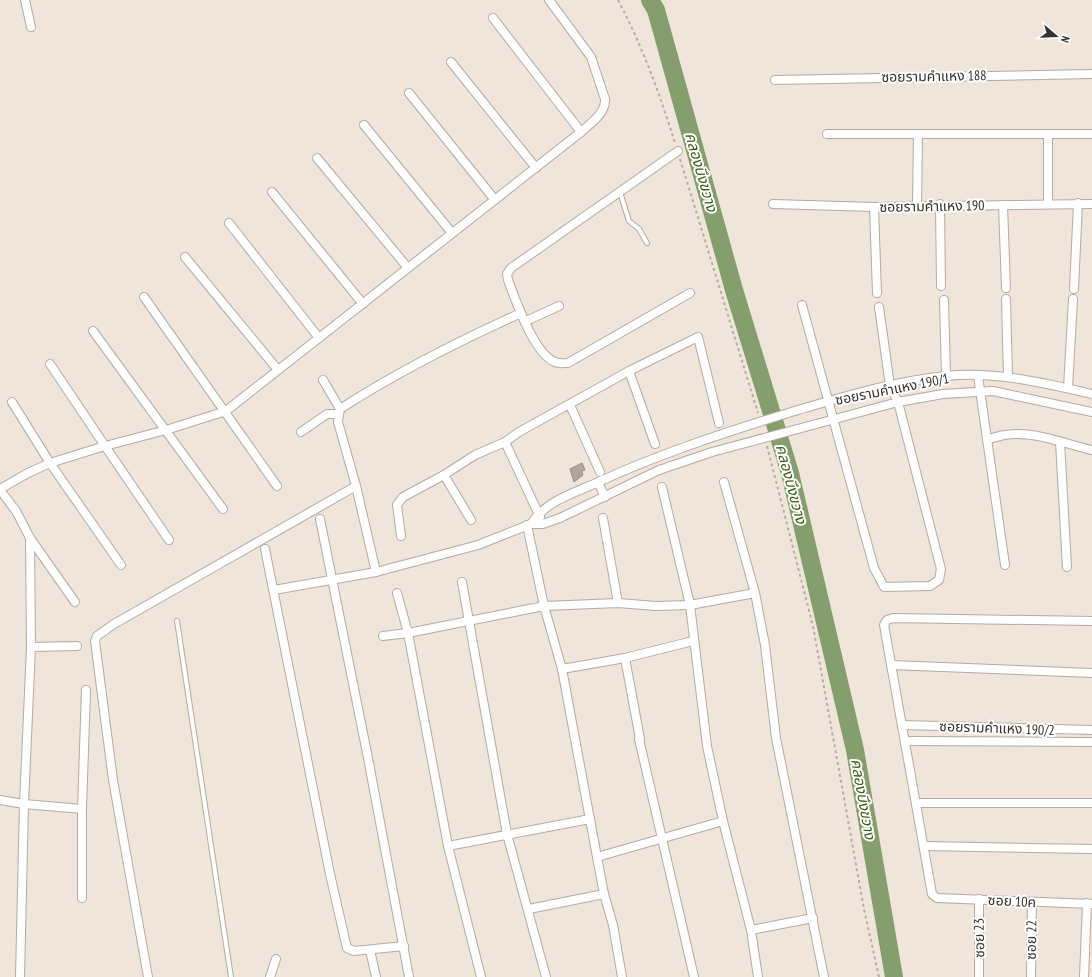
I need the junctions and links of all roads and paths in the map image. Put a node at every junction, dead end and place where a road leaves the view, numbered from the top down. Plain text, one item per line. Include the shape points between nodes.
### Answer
1 (25, 0) edge
2 (549, 0) edge
3 (618, 0) edge
4 (493, 18) dead end
5 (31, 27) dead end
6 (451, 62) dead end
7 (1092, 74) edge
8 (775, 80) dead end
9 (409, 93) dead end
10 (364, 125) dead end
11 (581, 132) junction
12 (827, 134) dead end
13 (918, 134) junction
14 (1048, 134) junction
15 (1092, 134) edge
16 (678, 151) junction
17 (317, 158) dead end
18 (536, 168) junction
19 (272, 192) dead end
20 (620, 192) junction
21 (495, 200) junction
22 (1078, 203) junction
23 (773, 204) dead end
24 (940, 204) junction
25 (1048, 204) junction
26 (1092, 204) edge
27 (1003, 205) junction
28 (917, 206) junction
29 (874, 207) junction
30 (229, 224) dead end
31 (452, 233) junction
32 (648, 243) dead end
33 (185, 257) dead end
34 (408, 268) junction
35 (940, 286) dead end
36 (1006, 288) dead end
37 (1074, 289) dead end
38 (878, 292) dead end
39 (690, 293) dead end
40 (144, 297) dead end
41 (1006, 299) dead end
42 (1073, 299) dead end
43 (944, 300) dead end
44 (363, 304) junction
45 (802, 305) dead end
46 (560, 306) dead end
47 (879, 307) dead end
48 (521, 313) junction
49 (526, 321) junction
50 (93, 331) dead end
51 (319, 338) junction
52 (50, 364) dead end
53 (278, 370) junction
54 (629, 371) junction
55 (946, 376) junction
56 (978, 376) junction
57 (1008, 377) junction
58 (323, 380) dead end
59 (890, 386) junction
60 (1068, 388) junction
61 (980, 391) junction
62 (1092, 394) edge
63 (829, 401) junction
64 (12, 402) dead end
65 (898, 402) junction
66 (570, 405) junction
67 (226, 411) junction
68 (339, 412) junction
69 (1092, 412) edge
70 (833, 418) junction
71 (760, 420) dead end
72 (719, 423) dead end
73 (166, 430) junction
74 (301, 432) dead end
75 (710, 437) junction
76 (987, 440) junction
77 (505, 442) junction
78 (1060, 442) junction
79 (766, 443) dead end
80 (655, 444) dead end
81 (106, 446) junction
82 (1092, 450) edge
83 (712, 452) junction
84 (50, 463) junction
85 (600, 472) dead end
86 (444, 475) junction
87 (598, 482) junction
88 (724, 482) dead end
89 (277, 486) dead end
90 (356, 486) junction
91 (662, 487) dead end
92 (0, 490) edge
93 (605, 497) junction
94 (223, 509) dead end
95 (538, 512) junction
96 (603, 518) dead end
97 (320, 519) dead end
98 (471, 520) dead end
99 (529, 524) junction
100 (543, 524) junction
101 (401, 536) dead end
102 (30, 538) junction
103 (169, 540) dead end
104 (265, 549) dead end
105 (121, 565) dead end
106 (1005, 565) dead end
107 (1067, 567) dead end
108 (376, 572) junction
109 (332, 579) junction
110 (462, 582) dead end
111 (274, 590) junction
112 (397, 593) dead end
113 (755, 593) junction
114 (75, 602) dead end
115 (618, 603) junction
116 (690, 605) junction
117 (544, 606) junction
118 (470, 620) junction
119 (178, 621) dead end
120 (1092, 621) edge
121 (408, 633) junction
122 (383, 636) dead end
123 (693, 641) junction
124 (77, 646) dead end
125 (31, 647) junction
126 (625, 658) junction
127 (891, 666) junction
128 (562, 669) junction
129 (1092, 673) edge
130 (86, 690) dead end
131 (902, 725) junction
132 (1092, 730) edge
133 (905, 741) junction
134 (1092, 742) edge
135 (0, 800) edge
136 (916, 803) junction
137 (1092, 803) edge
138 (24, 804) junction
139 (82, 809) junction
140 (590, 819) junction
141 (724, 822) junction
142 (508, 834) junction
143 (663, 838) junction
144 (448, 846) junction
145 (924, 846) junction
146 (1092, 849) edge
147 (597, 856) junction
148 (604, 894) junction
149 (82, 898) dead end
150 (979, 899) junction
151 (1032, 902) junction
152 (1089, 903) edge
153 (529, 909) junction
154 (813, 918) junction
155 (751, 930) junction
156 (404, 946) junction
157 (370, 950) junction
158 (276, 959) dead end
159 (20, 977) edge
160 (148, 977) edge
161 (231, 977) edge
162 (270, 977) edge
163 (376, 977) edge
164 (409, 977) edge
165 (481, 977) edge
166 (546, 977) edge
167 (622, 977) edge
168 (694, 977) edge
169 (758, 977) edge
170 (824, 977) edge
171 (879, 977) edge
172 (979, 977) edge
173 (1031, 977) edge
174 (1084, 977) edge

1 - 5 street
2 - 11 street via 591,57 605,99 602,112
3 - 16 path via 627,17
4 - 11 street
6 - 18 street
7 - 8 street, ซอยรามคำแหง 188
9 - 21 street
10 - 31 street
11 - 18 street
12 - 13 street
13 - 14 street
13 - 28 street
14 - 15 street
14 - 25 street
16 - 20 street
16 - 71 path
17 - 34 street
18 - 21 street
19 - 44 street
20 - 32 lane via 629,221
20 - 48 street via 511,268 507,274 508,280
21 - 31 street
22 - 25 street, ซอยรามคำแหง 190
22 - 26 street, ซอยรามคำแหง 190
22 - 37 street
23 - 29 street, ซอยรามคำแหง 190
24 - 27 street, ซอยรามคำแหง 190
24 - 28 street, ซอยรามคำแหง 190
24 - 35 street
25 - 27 street, ซอยรามคำแหง 190
27 - 36 street
28 - 29 street, ซอยรามคำแหง 190
29 - 38 street
30 - 51 street
31 - 34 street
33 - 53 street
34 - 44 street
39 - 49 street via 568,363 556,363 547,358 534,342
40 - 67 street
41 - 57 street
42 - 60 street
43 - 55 street
44 - 51 street
45 - 63 street
46 - 49 street
47 - 59 street
48 - 49 street
48 - 68 street via 375,386
50 - 73 street
51 - 53 street
52 - 81 street
53 - 67 street
54 - 66 street
54 - 72 street via 698,337
54 - 80 street
55 - 56 street, ซอยรามคำแหง 190/1
55 - 59 street, ซอยรามคำแหง 190/1
56 - 57 street, ซอยรามคำแหง 190/1
56 - 61 street
57 - 60 street, ซอยรามคำแหง 190/1
58 - 68 street
59 - 63 street, ซอยรามคำแหง 190/1
59 - 65 street
60 - 62 street, ซอยรามคำแหง 190/1
61 - 65 street, ซอยรามคำแหง 190/1
61 - 69 street, ซอยรามคำแหง 190/1 via 1020,396
61 - 76 street
63 - 70 street
63 - 75 street, ซอยรามคำแหง 190/1
64 - 84 street
65 - 70 street, ซอยรามคำแหง 190/1
65 - 70 street via 941,569 939,580 930,586 884,587 874,568
66 - 77 street
66 - 85 street
67 - 73 street
67 - 89 street
68 - 74 street via 327,414
68 - 90 street via 338,422
70 - 83 street, ซอยรามคำแหง 190/1
73 - 81 street
73 - 94 street
75 - 83 street
75 - 87 street, ซอยรามคำแหง 190/1
76 - 78 street via 1000,434 1016,433
76 - 106 street
77 - 86 street via 475,455
77 - 95 street
78 - 82 street
78 - 107 street
79 - 171 path via 813,626 864,909
81 - 84 street
81 - 103 street
83 - 93 street, ซอยรามคำแหง 190/1 via 659,470
84 - 92 street
84 - 105 street
86 - 98 street
86 - 101 street via 403,497 397,505
87 - 93 street
87 - 95 street, ซอยรามคำแหง 190/1 via 548,504
88 - 113 street
90 - 108 street
90 - 160 street via 97,636 95,641 113,780
91 - 116 street
92 - 102 street via 16,511
93 - 100 street, ซอยรามคำแหง 190/1
95 - 99 street
95 - 100 street
96 - 115 street
97 - 109 street
99 - 100 street, ซอยรามคำแหง 190/1
99 - 108 street via 478,545
99 - 117 street
102 - 114 street
102 - 125 street
104 - 111 street
108 - 109 street
109 - 111 street
109 - 156 street
110 - 118 street
111 - 157 street via 343,935 350,950
112 - 121 street
113 - 116 street
113 - 154 street via 765,645 776,738
115 - 116 street
115 - 117 street
116 - 123 street
117 - 118 street
117 - 128 street
118 - 121 street
118 - 142 street
119 - 161 lane
120 - 127 street via 893,618 887,620 884,625
121 - 122 street
121 - 144 street
123 - 126 street
123 - 141 street via 708,746
124 - 125 street
125 - 138 street
126 - 128 street
126 - 143 street via 639,739
127 - 129 street
127 - 131 street
128 - 140 street
130 - 139 street
131 - 132 street, ซอยรามคำแหง 190/2
131 - 133 street
133 - 134 street, ซอยรามคำแหง 190/2
133 - 136 street
135 - 138 street
136 - 137 street
136 - 145 street
138 - 139 street
138 - 159 street
139 - 149 street
140 - 142 street
140 - 147 street
141 - 143 street
141 - 155 street
142 - 144 street
142 - 153 street
143 - 147 street
143 - 168 street
144 - 165 street
145 - 146 street
145 - 150 street, ซอย 10ค via 932,894 937,898
147 - 148 street
148 - 153 street
148 - 167 street via 613,925
150 - 151 street, ซอย 10ค
150 - 172 street, ซอย 23
151 - 152 street, ซอย 10ค
151 - 173 street, ซอย 22
152 - 174 street
153 - 166 street
154 - 155 street
154 - 170 street
155 - 169 street
156 - 157 street
156 - 164 street
157 - 163 street
158 - 162 street

